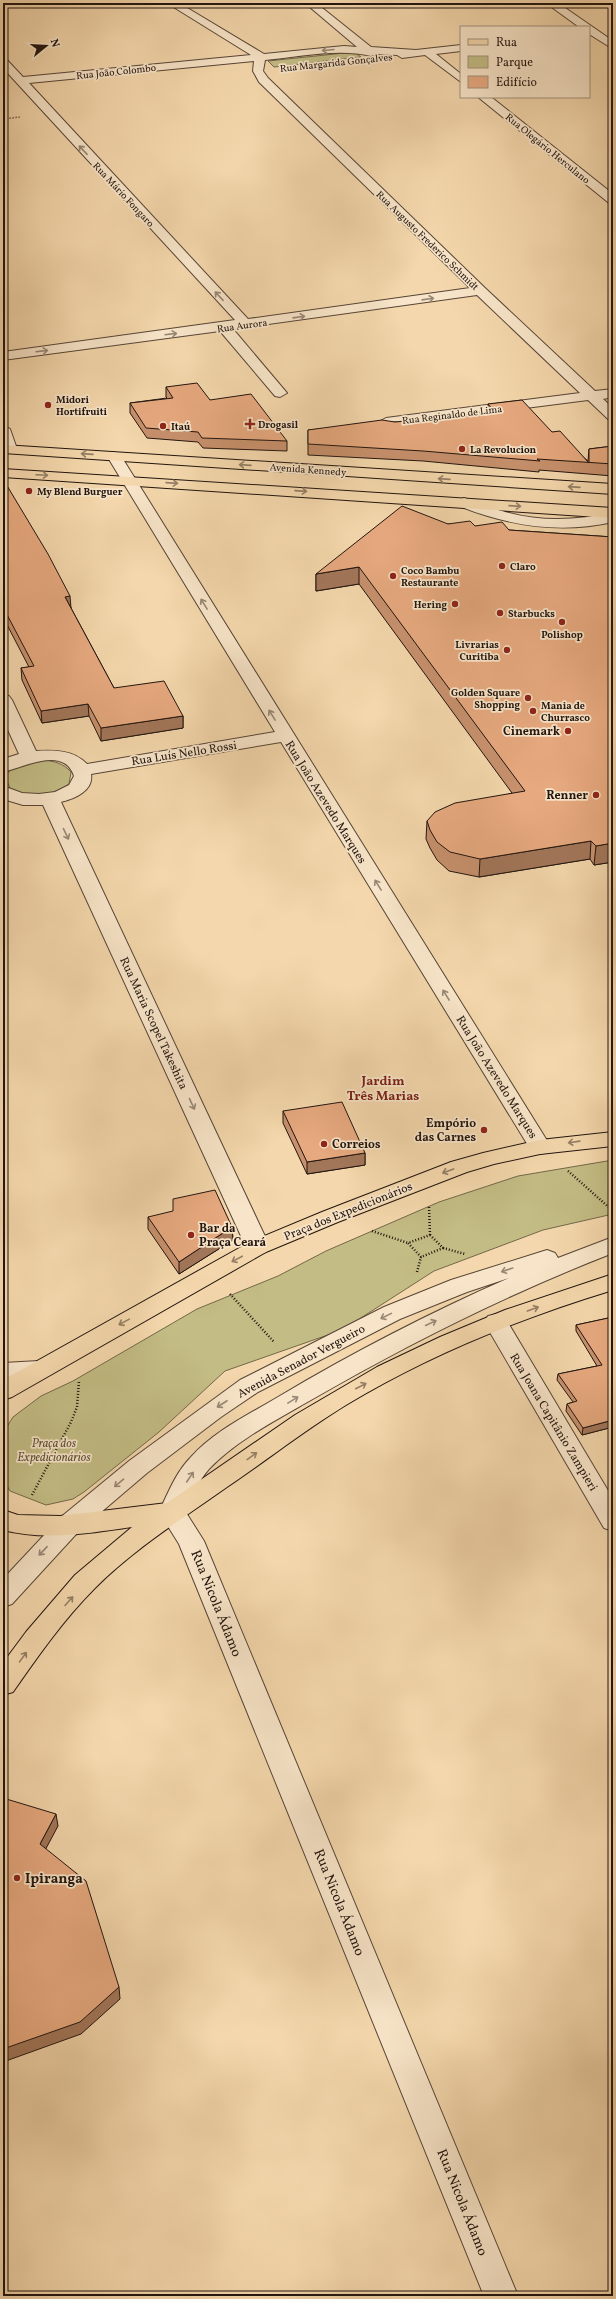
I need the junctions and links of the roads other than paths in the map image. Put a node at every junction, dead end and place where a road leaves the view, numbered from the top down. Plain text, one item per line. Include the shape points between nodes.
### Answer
1 (172, 3) edge
2 (310, 3) edge
3 (551, 3) edge
4 (585, 26) edge
5 (592, 33) edge
6 (613, 33) edge
7 (613, 46) edge
8 (460, 48) edge
9 (427, 52) junction
10 (366, 57) junction
11 (3, 62) edge
12 (262, 64) junction
13 (460, 78) edge
14 (20, 81) junction
15 (485, 98) edge
16 (613, 200) edge
17 (480, 291) junction
18 (246, 324) junction
19 (224, 328) junction
20 (3, 356) edge
21 (280, 393) dead end
22 (613, 393) edge
23 (593, 396) junction
24 (613, 416) edge
25 (386, 422) edge
26 (3, 429) edge
27 (6, 449) edge
28 (114, 456) junction
29 (3, 472) edge
30 (128, 480) junction
31 (613, 490) edge
32 (464, 503) junction
33 (613, 513) edge
34 (613, 517) edge
35 (3, 700) edge
36 (286, 736) junction
37 (29, 756) junction
38 (3, 767) edge
39 (82, 770) junction
40 (3, 791) edge
41 (50, 799) junction
42 (613, 1139) edge
43 (540, 1147) junction
44 (613, 1245) edge
45 (258, 1247) junction
46 (613, 1282) edge
47 (496, 1322) junction
48 (39, 1369) junction
49 (3, 1371) edge
50 (3, 1391) edge
51 (172, 1512) junction
52 (613, 1521) edge
53 (10, 1522) edge
54 (70, 1524) junction
55 (3, 1597) edge
56 (3, 1684) edge
57 (501, 2296) edge

1 - 12 street
2 - 10 street
3 - 4 street
5 - 6 street
5 - 7 street
8 - 9 street, Rua Margarida Gonçalves
9 - 10 street, Rua Margarida Gonçalves
9 - 13 street
10 -> 12 street, Rua Margarida Gonçalves via 344,49
11 - 14 street, Rua Mário Fongaro
12 - 14 street, Rua João Colombo via 212,61
12 - 17 street, Rua Augusto Frederico Schmidt via 263,80
18 -> 14 street, Rua Mário Fongaro
15 - 16 street, Rua Olegário Herculano
18 -> 17 street, Rua Aurora
17 - 23 street, Rua Augusto Frederico Schmidt
18 - 19 street, Rua Aurora
20 -> 19 street, Rua Aurora
19 - 21 street
22 - 23 street, Rua Reginaldo de Lima
23 - 24 street, Rua Augusto Frederico Schmidt
23 - 25 street, Rua Reginaldo de Lima
26 - 27 street
28 -> 27 main road, Avenida Kennedy
28 - 30 street, Rua João Azevedo Marques
31 -> 28 main road, Avenida Kennedy
29 -> 30 main road, Avenida Kennedy
30 -> 32 main road, Avenida Kennedy
36 -> 30 street, Rua João Azevedo Marques
32 -> 33 main road, Avenida Kennedy
32 - 34 street via 495,516 530,521 581,524
35 - 37 street
36 - 39 street, Rua Luís Nello Rossi
43 -> 36 street, Rua João Azevedo Marques
37 - 38 street
37 - 39 street via 56,756 76,764
39 - 41 street via 80,784 73,791
40 - 41 street via 22,799
41 -> 45 street, Rua Maria Scopel Takeshita
42 -> 43 main road, Praça dos Expedicionários
43 -> 45 main road, Praça dos Expedicionários via 459,1167 378,1197
51 -> 44 street, Avenida Senador Vergueiro via 200,1463 248,1426 425,1326 561,1264
44 -> 54 street, Avenida Senador Vergueiro via 535,1260 459,1286 392,1313 292,1362 212,1411 138,1467
45 -> 48 main road, Praça dos Expedicionários
47 -> 46 main road, Avenida Senador Vergueiro
51 -> 47 main road, Avenida Senador Vergueiro via 260,1450 354,1390 416,1358
47 - 52 street, Rua Joana Capitânio Zampieri
48 - 49 street, Praça dos Expedicionários
48 - 50 main road, Praça dos Expedicionários
51 - 54 main road
56 -> 51 main road, Avenida Senador Vergueiro via 42,1630 97,1569
51 - 57 street, Rua Nicola Ádamo via 191,1541
53 - 54 main road via 52,1526
54 -> 55 street, Avenida Senador Vergueiro

